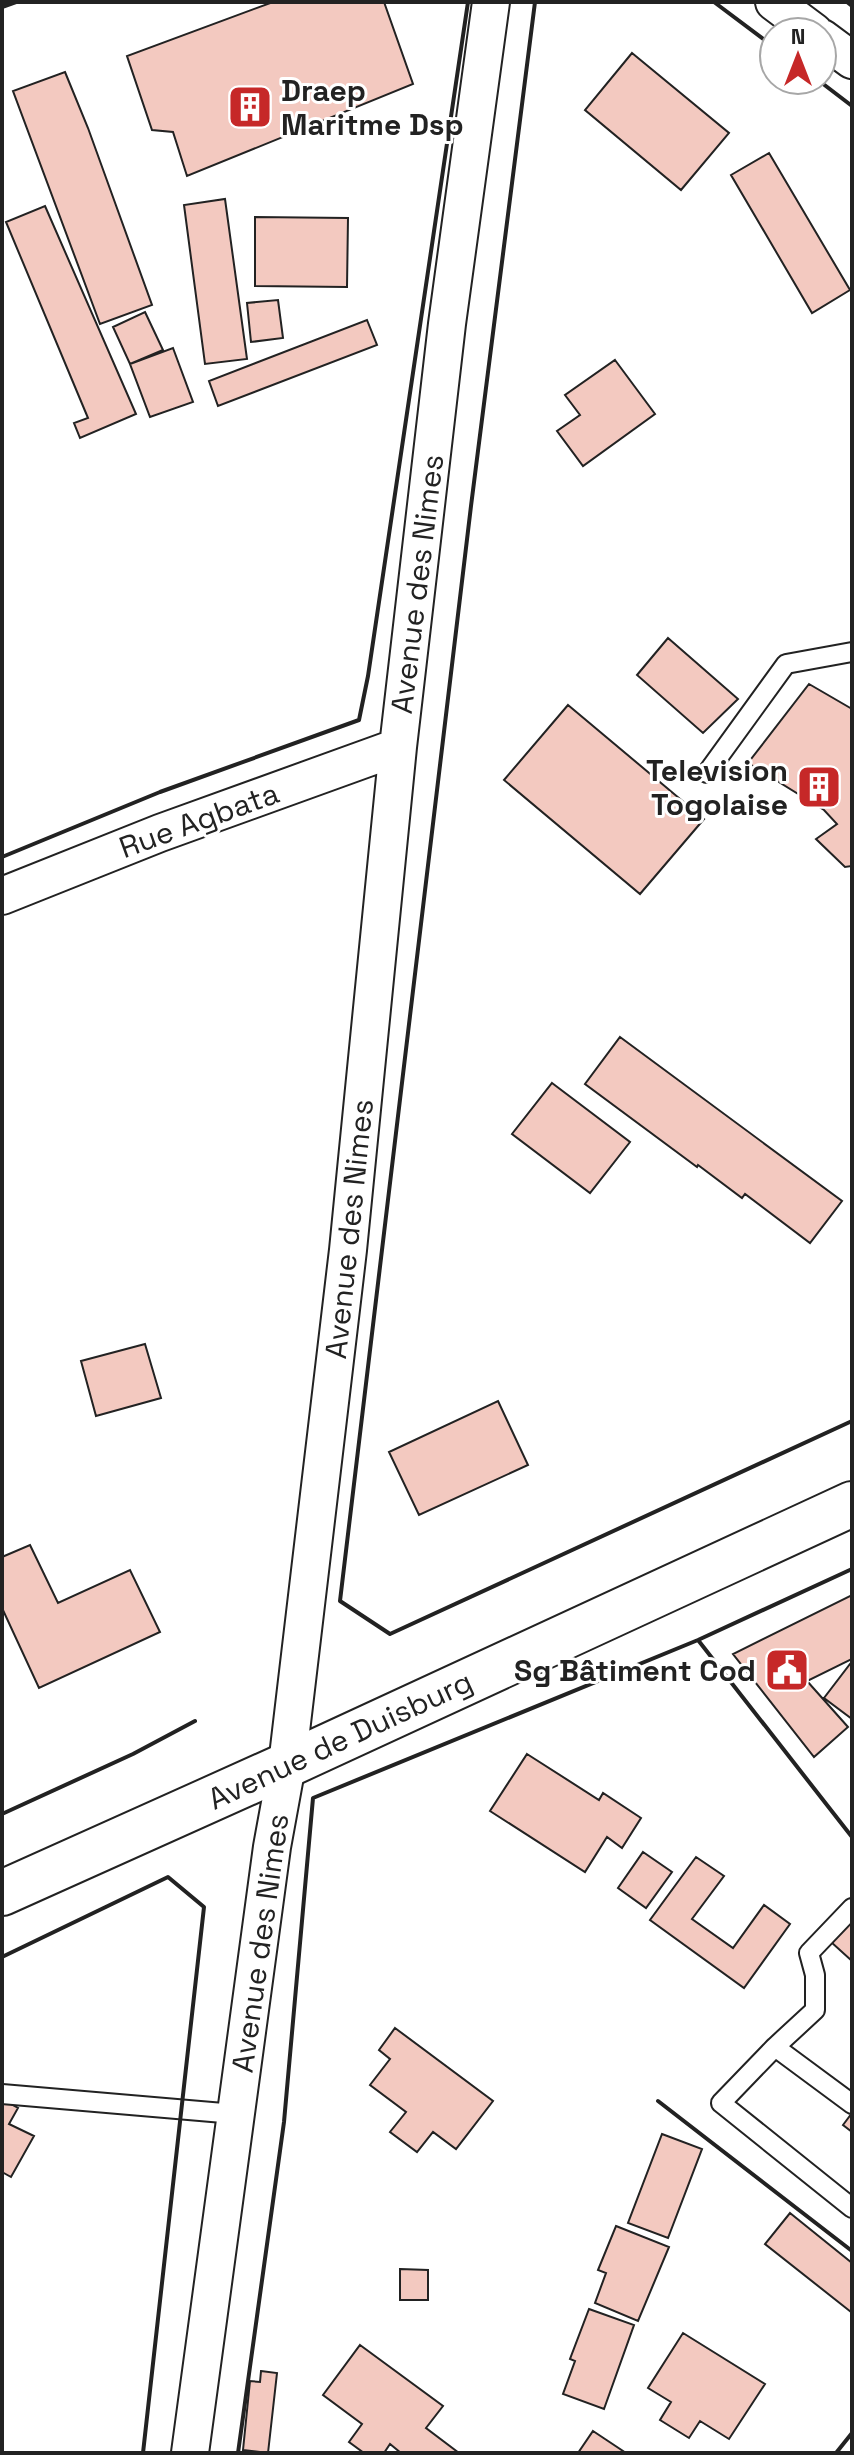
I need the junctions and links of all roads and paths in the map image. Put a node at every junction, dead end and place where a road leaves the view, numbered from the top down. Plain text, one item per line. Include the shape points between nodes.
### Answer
1 (491, 2) edge
2 (774, 2) edge
3 (793, 16) edge
4 (852, 652) edge
5 (398, 747) junction
6 (707, 773) dead end
7 (2, 896) edge
8 (852, 1504) edge
9 (287, 1765) junction
10 (2, 1893) edge
11 (852, 1908) edge
12 (775, 2047) junction
13 (2, 2094) edge
14 (852, 2104) edge
15 (235, 2114) junction
16 (852, 2208) edge
17 (190, 2453) edge

1 - 5 street, Avenue des Nimes
2 - 3 street
4 - 6 lane via 786,664
5 - 7 street, Rue Agbata
5 - 9 street, Avenue des Nimes via 348,1250
8 - 9 street, Avenue de Duisburg
9 - 10 street, Avenue de Duisburg
9 - 15 street, Avenue des Nimes
11 - 12 lane via 809,1953 815,2010
12 - 14 lane
12 - 16 lane via 721,2103
13 - 15 lane
15 - 17 street, Avenue des Nimes

